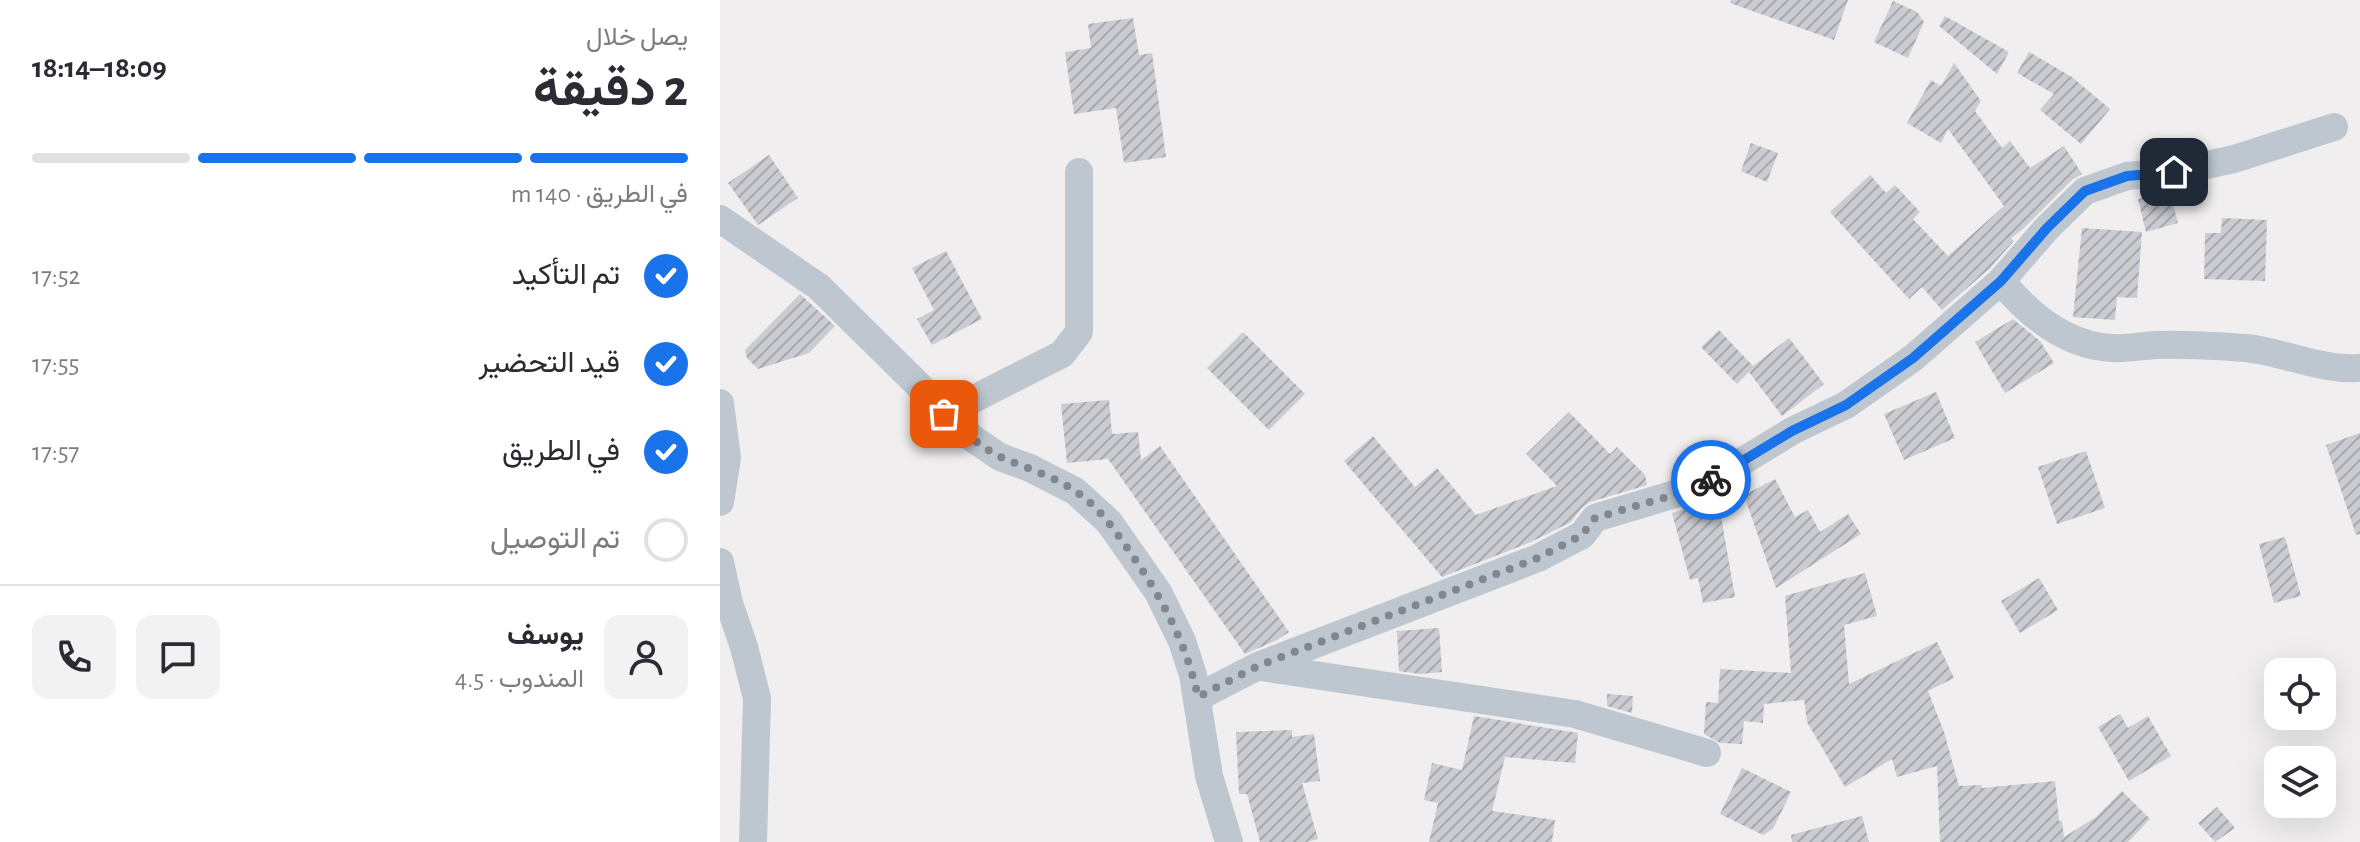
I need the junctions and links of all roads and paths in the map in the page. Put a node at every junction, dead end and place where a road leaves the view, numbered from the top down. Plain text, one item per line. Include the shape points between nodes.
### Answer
1 (2334, 127) dead end
2 (1079, 172) dead end
3 (720, 219) edge
4 (2001, 281) junction
5 (2360, 368) edge
6 (944, 414) junction
7 (721, 421) edge
8 (720, 502) edge
9 (720, 562) edge
10 (1258, 666) junction
11 (1198, 697) junction
12 (1707, 753) dead end
13 (753, 842) edge
14 (1229, 842) edge

1 - 4 street via 2234,159 2127,176 2085,191
2 - 6 street via 1079,332 1062,354
3 - 6 street via 819,287
4 - 5 street via 2042,323 2078,341 2112,348 2245,348
4 - 10 street via 1913,358 1846,405 1702,486 1595,518 1582,535 1538,558
6 - 11 street via 1000,457 1075,491 1109,522 1158,592 1182,641
7 - 8 street via 727,458
9 - 13 street via 757,698
10 - 11 street
10 - 12 street via 1575,714
11 - 14 street via 1209,776

